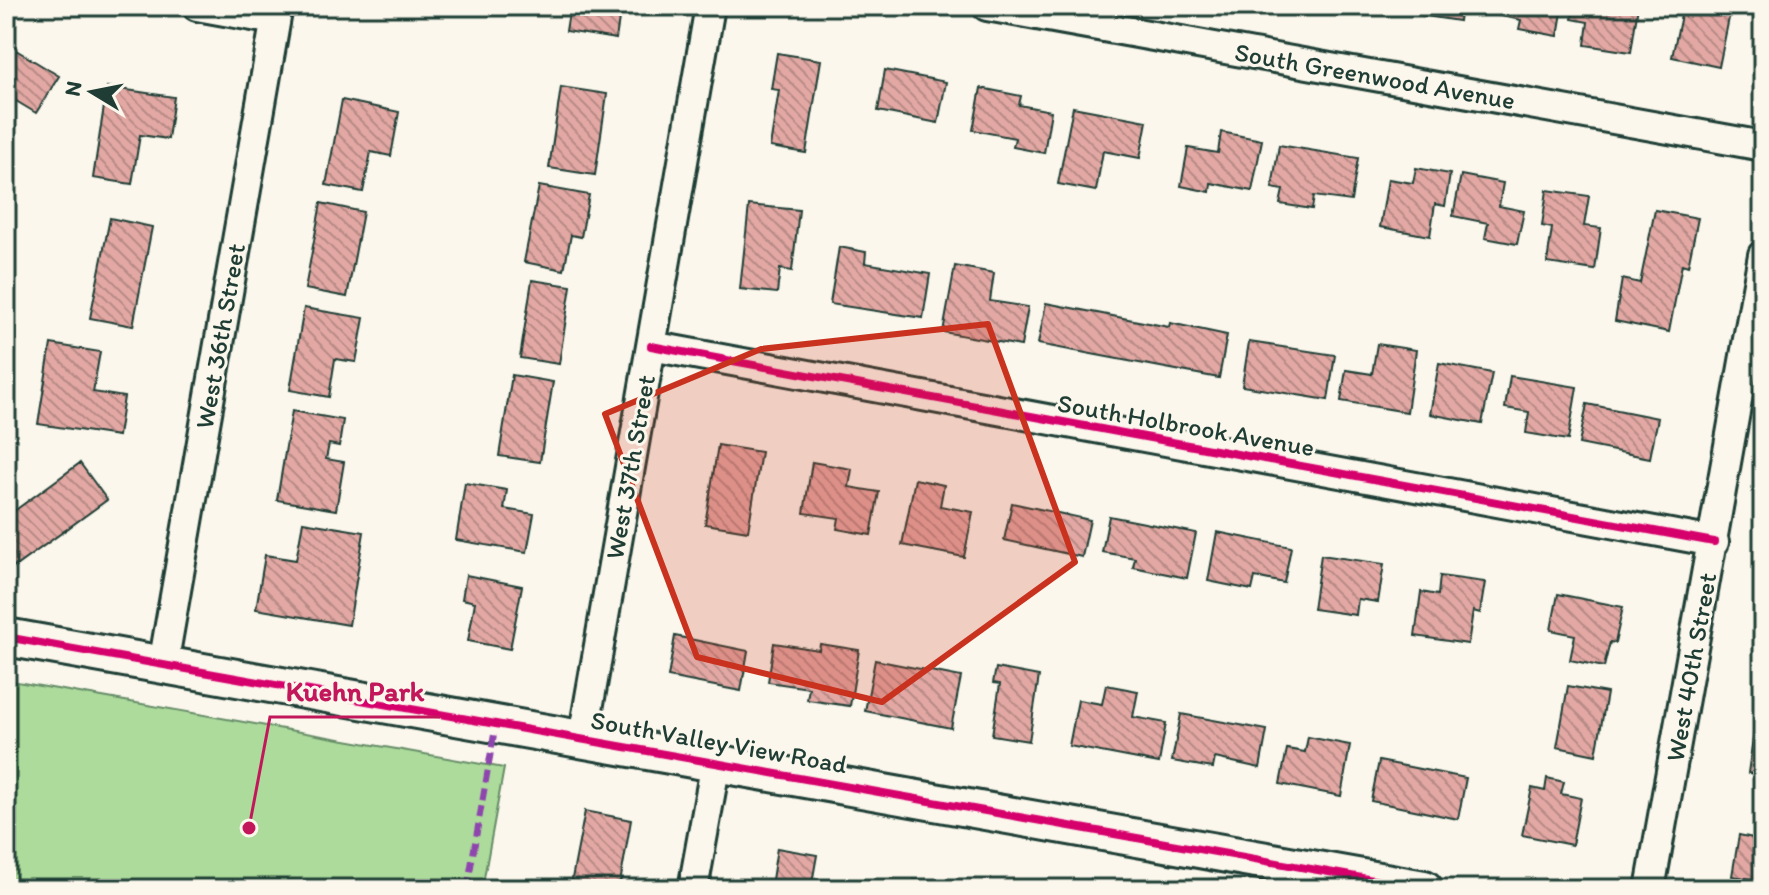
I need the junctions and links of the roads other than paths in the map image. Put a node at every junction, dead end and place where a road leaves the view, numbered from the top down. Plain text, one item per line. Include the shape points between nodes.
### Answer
1 (197, 6) edge
2 (710, 6) edge
3 (987, 6) edge
4 (276, 13) edge
5 (1763, 146) edge
6 (1763, 255) edge
7 (651, 346) junction
8 (1714, 542) junction
9 (6, 637) edge
10 (163, 665) junction
11 (583, 738) junction
12 (716, 762) junction
13 (693, 889) edge
14 (1424, 889) edge
15 (1650, 889) edge

1 - 4 street
2 - 7 street, West 37th Street
3 - 5 street, South Greenwood Avenue
4 - 10 street, West 36th Street
6 - 8 street, West 40th Street
7 - 8 street, South Holbrook Avenue
7 - 11 street, West 37th Street
8 - 15 street, West 40th Street
9 - 10 street, South Valley View Road
10 - 11 street, South Valley View Road
11 - 12 street, South Valley View Road
12 - 13 street
12 - 14 street, South Valley View Road

